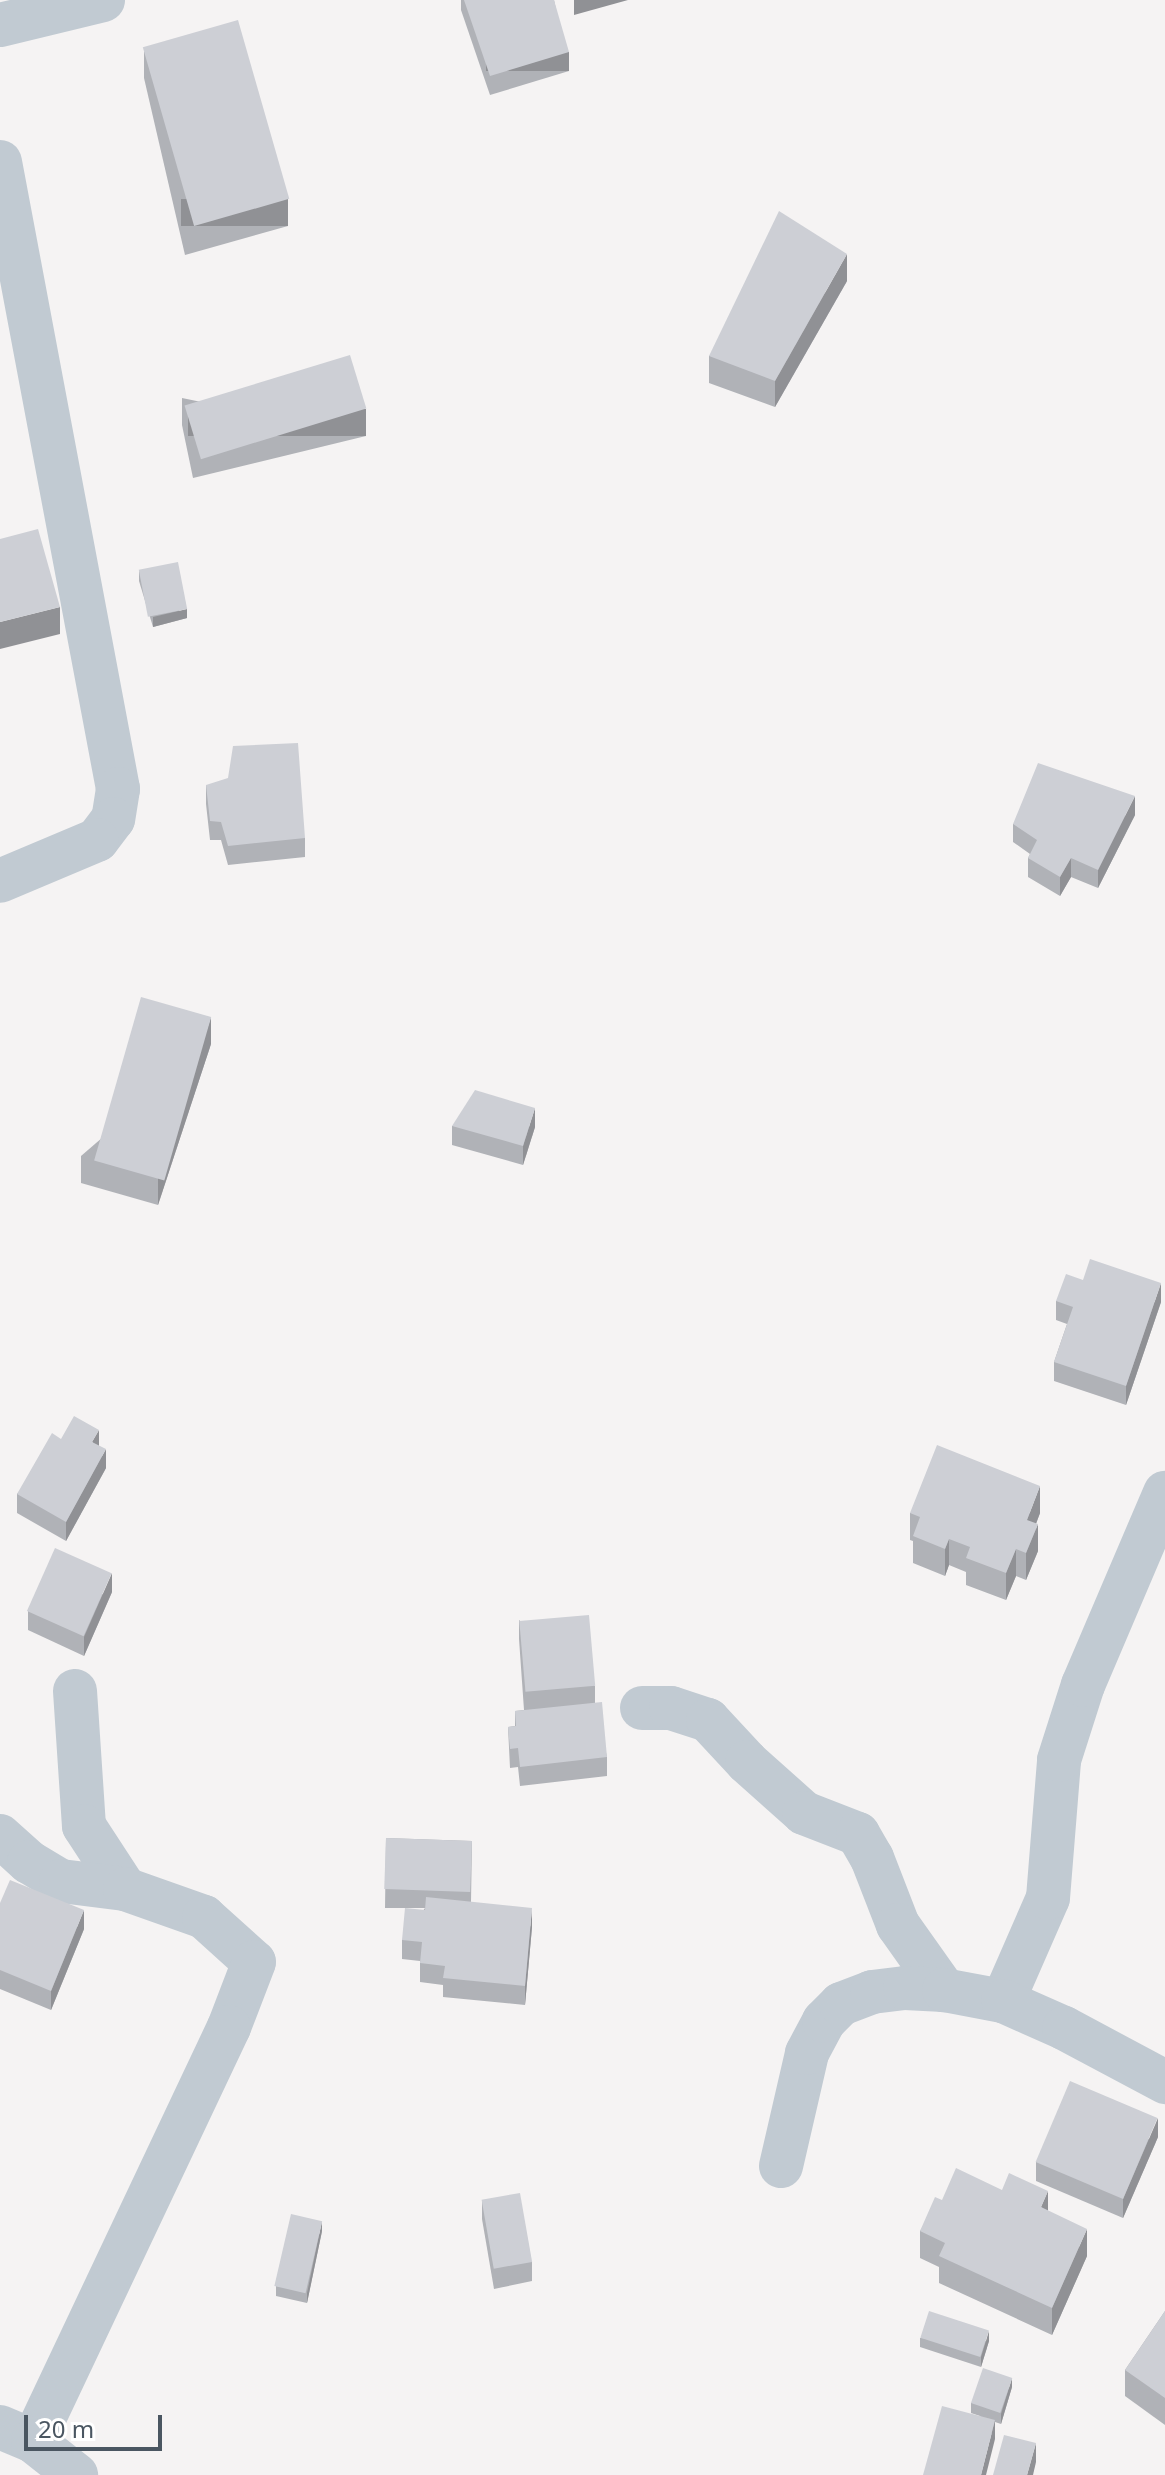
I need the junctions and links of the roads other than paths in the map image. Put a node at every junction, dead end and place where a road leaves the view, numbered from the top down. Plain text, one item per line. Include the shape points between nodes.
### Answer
1 (103, 0) edge
2 (0, 25) edge
3 (0, 162) edge
4 (0, 881) edge
5 (1165, 1493) edge
6 (75, 1691) dead end
7 (642, 1708) dead end
8 (0, 1836) edge
9 (125, 1889) junction
10 (944, 1990) junction
11 (1003, 2001) junction
12 (1165, 2082) edge
13 (781, 2166) dead end
14 (17, 2434) edge
15 (76, 2475) edge

1 - 2 street
3 - 4 street via 118,789 113,819 97,840
5 - 11 street via 1083,1685 1059,1760 1048,1898
6 - 9 street via 84,1826
7 - 10 street via 671,1708 708,1720 804,1813 858,1834 898,1925
8 - 9 street via 61,1881
9 - 14 street via 204,1917 254,1962 229,2027
10 - 11 street
10 - 13 street via 872,1992 841,2004 824,2021 807,2053
11 - 12 street
14 - 15 street

